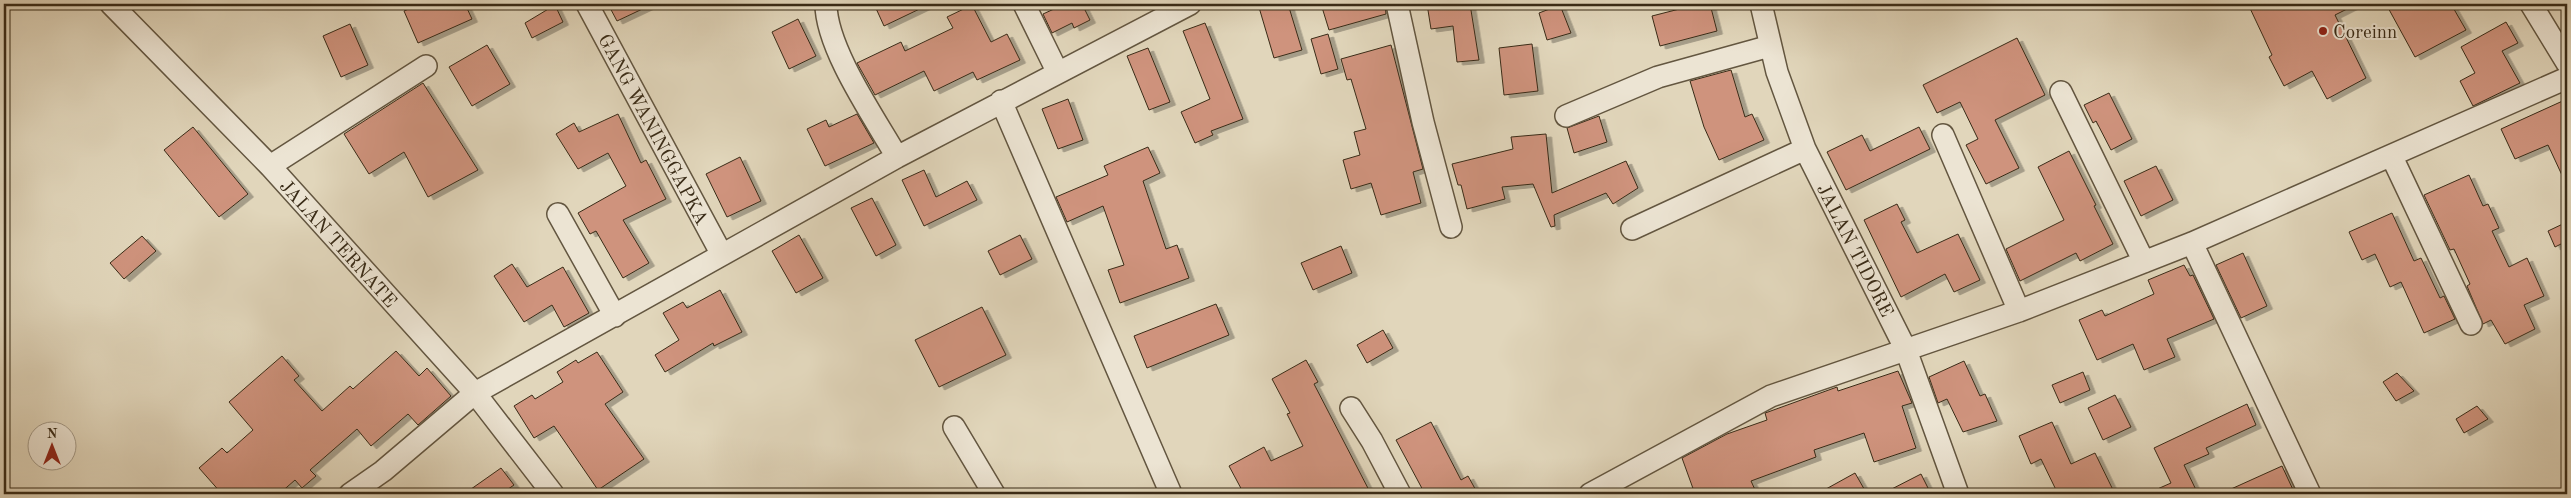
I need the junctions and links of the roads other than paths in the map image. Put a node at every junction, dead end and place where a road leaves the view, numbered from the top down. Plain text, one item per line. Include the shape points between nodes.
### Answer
1 (111, 4) edge
2 (587, 4) edge
3 (826, 4) edge
4 (1024, 4) edge
5 (1190, 4) edge
6 (1397, 4) edge
7 (1761, 4) edge
8 (2530, 4) edge
9 (1770, 46) junction
10 (2567, 63) edge
11 (426, 66) dead end
12 (1057, 71) junction
13 (2567, 78) edge
14 (2061, 92) dead end
15 (1001, 101) junction
16 (1566, 116) dead end
17 (1944, 135) dead end
18 (1805, 149) junction
19 (897, 156) junction
20 (2392, 157) junction
21 (270, 166) junction
22 (558, 214) dead end
23 (1450, 227) dead end
24 (1632, 229) dead end
25 (2192, 243) junction
26 (721, 253) junction
27 (2144, 262) junction
28 (2019, 311) junction
29 (615, 316) junction
30 (2471, 324) dead end
31 (1906, 350) junction
32 (475, 393) junction
33 (1352, 408) dead end
34 (954, 427) dead end
35 (350, 494) edge
36 (553, 494) edge
37 (994, 494) edge
38 (1171, 494) edge
39 (1400, 494) edge
40 (1590, 494) edge
41 (1958, 494) edge
42 (2310, 494) edge

1 - 21 street, JALAN TERNATE
2 - 26 street, GANG WANINGGAPKA
3 - 19 street via 826,18 833,40
4 - 12 street
5 - 12 street
6 - 23 street
7 - 9 street, JALAN TIDORE
8 - 10 street
9 - 16 street via 1658,77
9 - 18 street, JALAN TIDORE via 1785,98
11 - 21 street
12 - 15 street
13 - 20 street
14 - 27 street
15 - 19 street
15 - 38 street
17 - 28 street
18 - 24 street
18 - 31 street, JALAN TIDORE
19 - 26 street
20 - 25 street
20 - 30 street
21 - 32 street, JALAN TERNATE
22 - 29 street
25 - 27 street
25 - 42 street
26 - 29 street
27 - 28 street
28 - 31 street
29 - 32 street
31 - 40 street via 1771,396
31 - 41 street, JALAN TIDORE
32 - 35 street via 383,471
32 - 36 street, JALAN TERNATE
33 - 39 street
34 - 37 street

